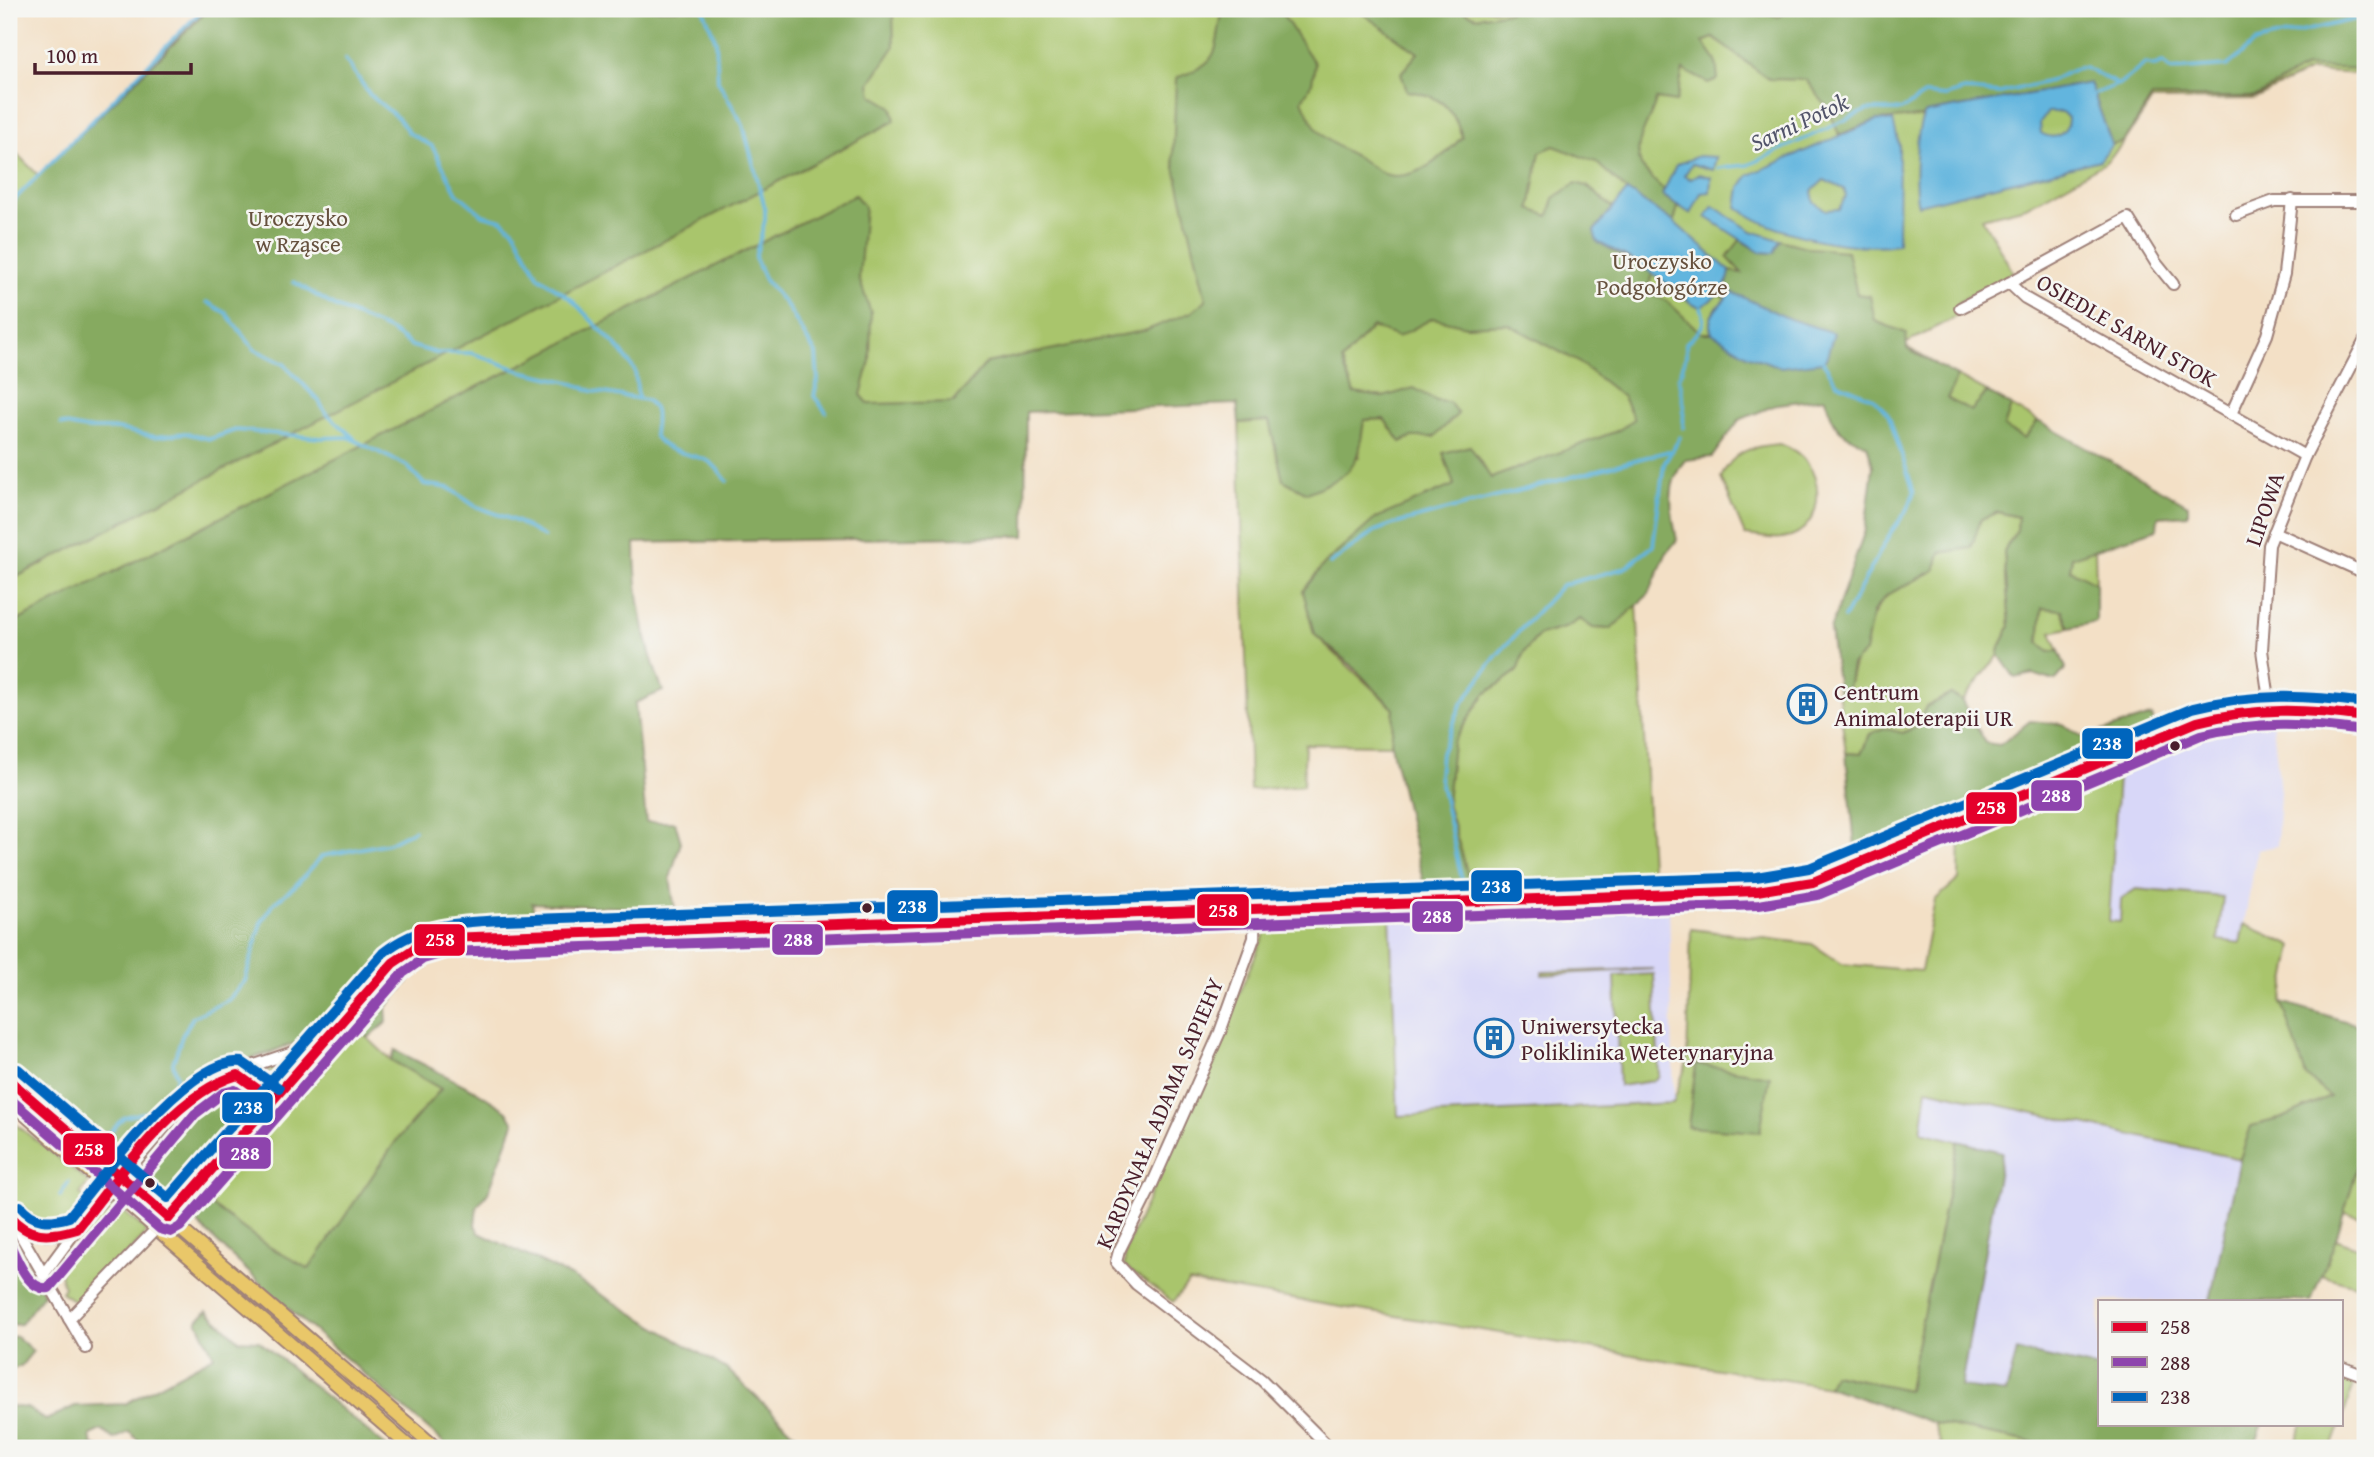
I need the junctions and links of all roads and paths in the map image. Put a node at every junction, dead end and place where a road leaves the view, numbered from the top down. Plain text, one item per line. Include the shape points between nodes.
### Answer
1 (2292, 200) junction
2 (2365, 201) edge
3 (2236, 215) dead end
4 (2010, 283) junction
5 (2173, 284) dead end
6 (1960, 308) dead end
7 (2365, 340) edge
8 (2231, 414) junction
9 (2305, 456) junction
10 (2274, 532) junction
11 (2365, 572) edge
12 (2270, 707) junction
13 (2365, 717) edge
14 (1255, 909) junction
15 (321, 1042) junction
16 (247, 1066) junction
17 (227, 1075) junction
18 (9, 1080) edge
19 (280, 1089) junction
20 (271, 1099) junction
21 (9, 1100) edge
22 (15, 1109) edge
23 (10, 1217) edge
24 (169, 1218) junction
25 (77, 1229) junction
26 (156, 1229) junction
27 (43, 1275) junction
28 (69, 1319) junction
29 (86, 1348) dead end
30 (2342, 1367) edge
31 (2365, 1376) edge
32 (411, 1448) edge
33 (436, 1448) edge
34 (1330, 1448) edge

1 - 2 street
1 - 3 street via 2274,201
1 - 8 street, OSIEDLE SARNI STOK via 2284,274 2267,335
4 - 5 street, OSIEDLE SARNI STOK via 2128,218
4 - 6 street
4 - 8 street, OSIEDLE SARNI STOK via 2025,298
7 - 9 street, LIPOWA
8 - 9 street, OSIEDLE SARNI STOK
9 - 10 street, LIPOWA
10 - 11 street
10 - 12 street, LIPOWA via 2262,630
12 - 13 street
12 - 14 street via 2197,722 1813,882 1756,891 1662,896
14 - 15 street via 450,937 404,953
14 - 34 street, KARDYNAŁA ADAMA SAPIEHY via 1254,938 1220,1032 1116,1262 1136,1284 1262,1380
15 - 16 street
15 - 19 street
16 - 17 street
16 - 19 street
17 - 20 street via 246,1079
17 - 25 street via 185,1104
18 - 24 main road, bridge
19 - 20 street
20 - 24 street
21 - 22 main road
22 - 26 main road, bridge
23 - 25 street via 39,1237
23 - 27 street
24 - 33 main road
25 - 27 street
26 - 28 street
26 - 32 main road
27 - 28 street
28 - 29 street
30 - 31 street

